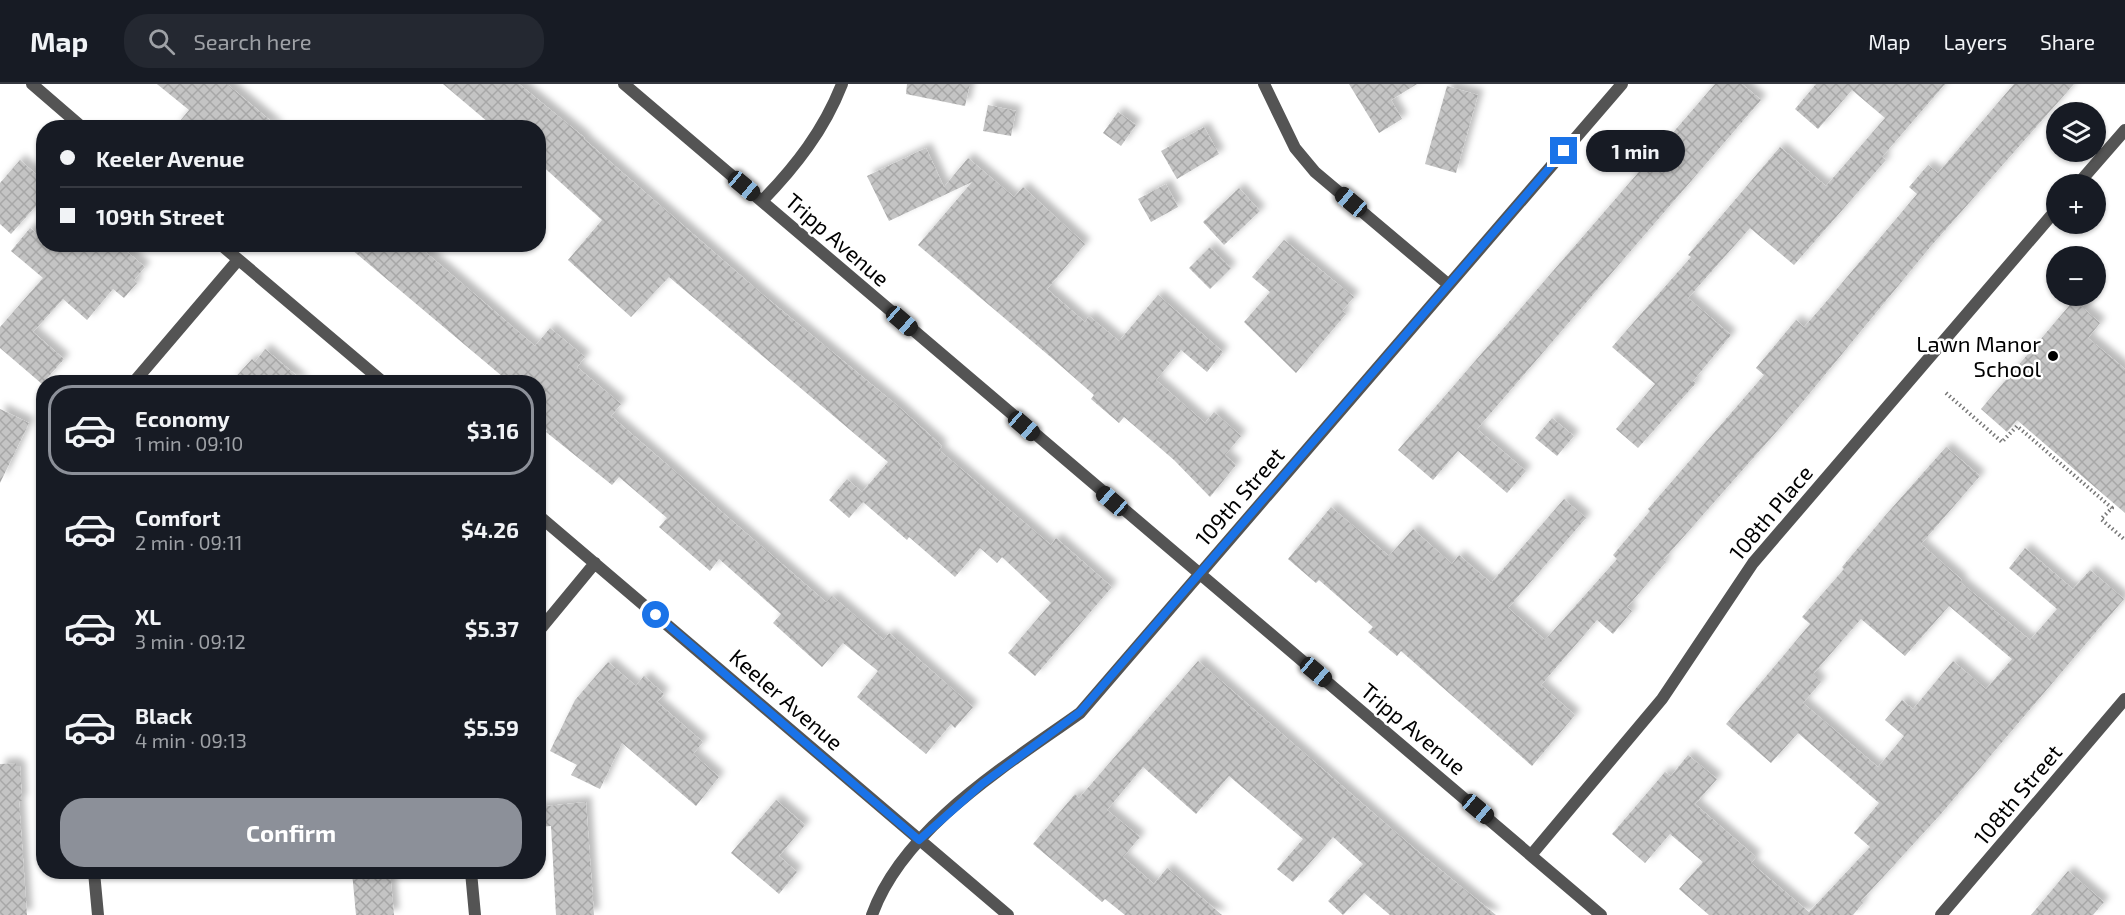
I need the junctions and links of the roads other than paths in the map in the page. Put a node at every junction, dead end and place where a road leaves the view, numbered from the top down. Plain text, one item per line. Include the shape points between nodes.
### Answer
1 (32, 84) edge
2 (624, 84) edge
3 (842, 84) edge
4 (1264, 84) edge
5 (1622, 84) edge
6 (74, 120) edge
7 (2125, 130) edge
8 (2087, 174) edge
9 (762, 201) junction
10 (2046, 222) edge
11 (229, 252) edge
12 (238, 260) junction
13 (1449, 285) junction
14 (140, 375) edge
15 (375, 375) edge
16 (546, 522) edge
17 (595, 563) junction
18 (1199, 574) junction
19 (546, 622) edge
20 (2125, 699) edge
21 (919, 840) junction
22 (1532, 854) junction
23 (95, 879) edge
24 (472, 879) edge
25 (98, 915) edge
26 (475, 915) edge
27 (872, 915) edge
28 (1008, 915) edge
29 (1601, 915) edge
30 (1941, 915) edge

1 - 6 street
2 - 9 street, Tripp Avenue
3 - 9 street via 830,114 810,145
4 - 13 street via 1295,148 1315,172
5 - 13 street, 109th Street
7 - 8 street
9 - 18 street, Tripp Avenue
10 - 22 street, 108th Place via 1753,563 1662,699
11 - 12 street
12 - 14 street
12 - 15 street
13 - 18 street, 109th Street
16 - 17 street, Keeler Avenue
17 - 19 street
17 - 21 street, Keeler Avenue
18 - 21 street, 109th Street via 1080,712 982,784
18 - 22 street, Tripp Avenue
20 - 30 street, 108th Street
21 - 27 street, 109th Street via 881,890
21 - 28 street, Keeler Avenue
22 - 29 street, Tripp Avenue
23 - 25 street
24 - 26 street

